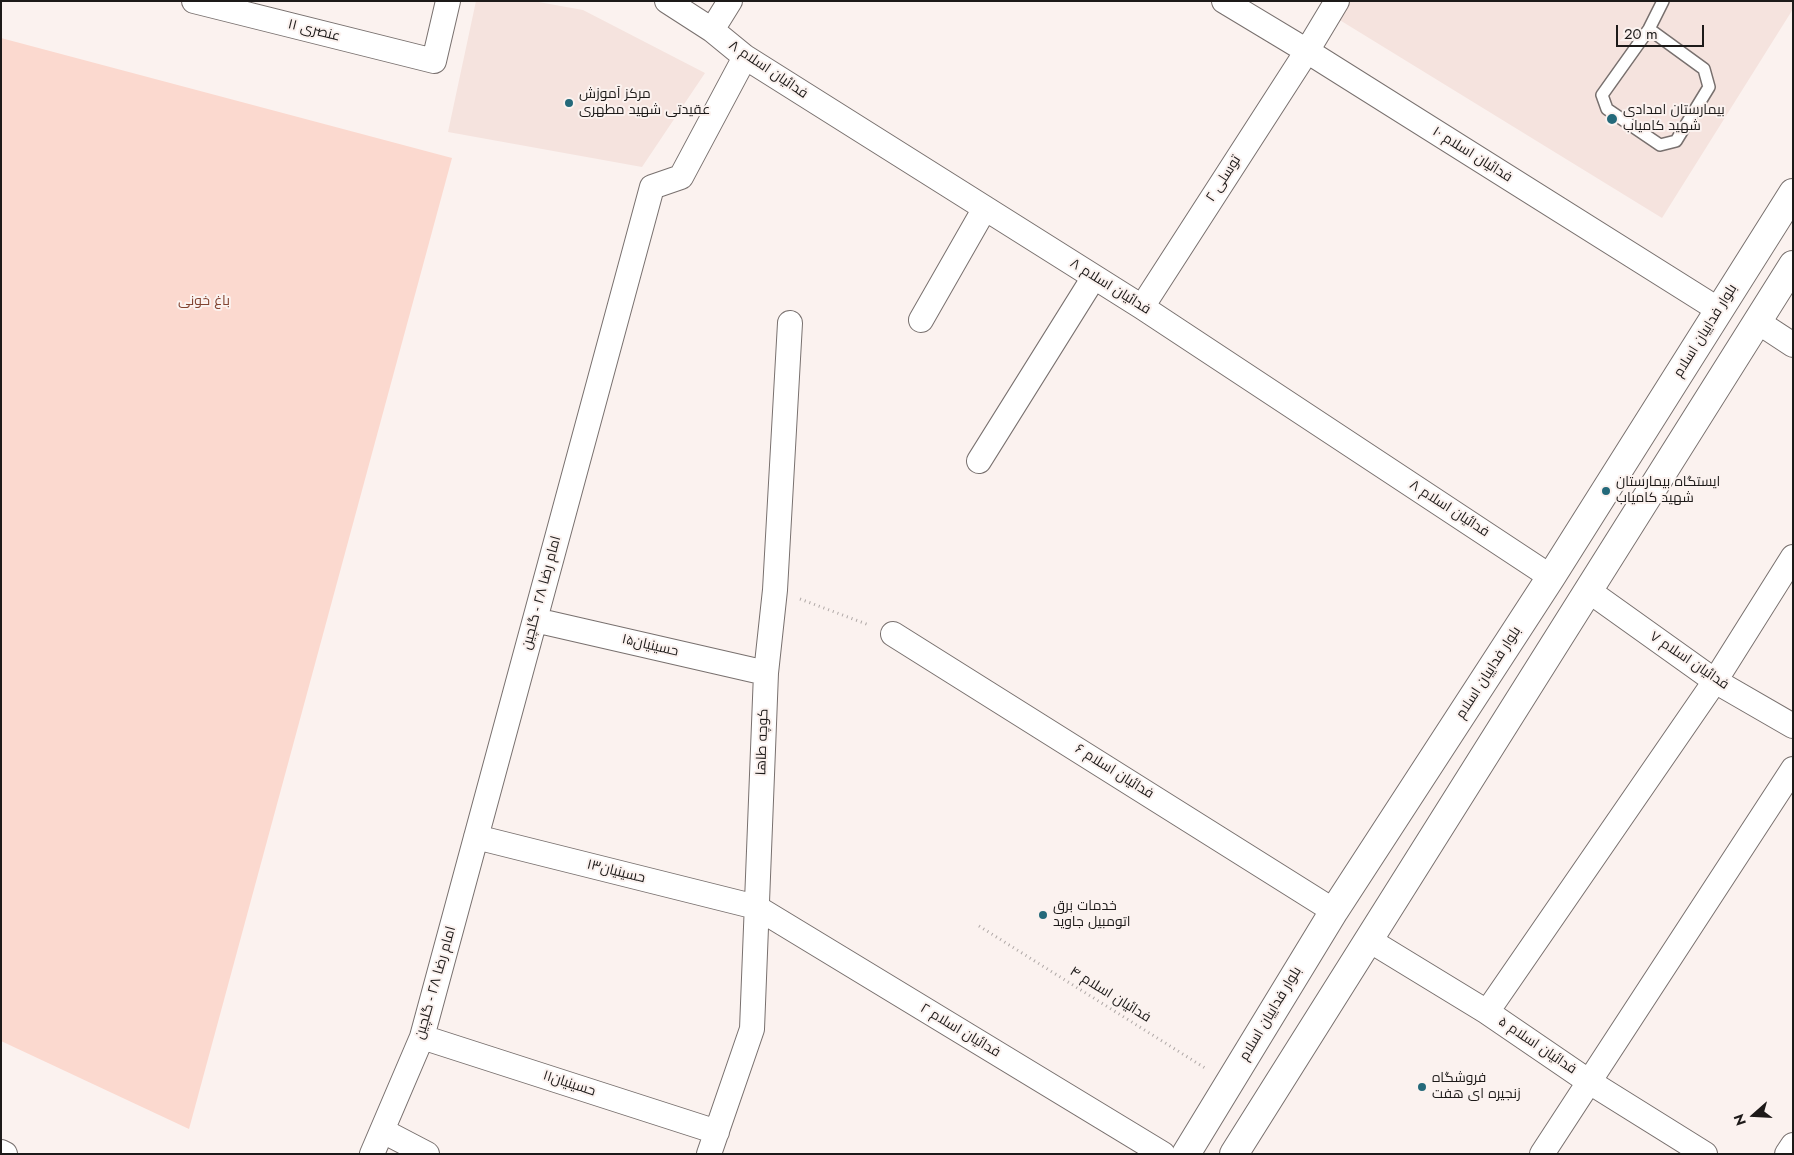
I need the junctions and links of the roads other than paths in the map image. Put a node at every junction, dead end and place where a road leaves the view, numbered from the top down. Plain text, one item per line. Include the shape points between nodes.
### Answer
1 (194, 1) edge
2 (448, 1) edge
3 (667, 1) edge
4 (730, 1) edge
5 (1224, 1) edge
6 (1337, 1) edge
7 (1663, 1) edge
8 (1649, 29) junction
9 (712, 30) junction
10 (1307, 51) junction
11 (745, 57) junction
12 (1793, 193) edge
13 (985, 208) junction
14 (1793, 265) edge
15 (1094, 277) junction
16 (1142, 307) junction
17 (1719, 310) junction
18 (921, 320) dead end
19 (1758, 322) junction
20 (790, 323) dead end
21 (1793, 345) edge
22 (979, 461) dead end
23 (1793, 557) edge
24 (1551, 577) junction
25 (1589, 591) junction
26 (535, 620) junction
27 (893, 634) road end
28 (766, 673) junction
29 (1715, 681) junction
30 (1793, 726) edge
31 (1793, 769) edge
32 (476, 836) junction
33 (756, 907) junction
34 (1334, 911) junction
35 (1369, 940) junction
36 (1487, 1012) junction
37 (422, 1037) junction
38 (1588, 1081) junction
39 (382, 1131) junction
40 (713, 1143) edge
41 (1793, 1145) edge
42 (1, 1152) edge
43 (5, 1154) edge
44 (372, 1154) edge
45 (427, 1154) edge
46 (1163, 1154) edge
47 (1186, 1154) edge
48 (1234, 1154) edge
49 (1542, 1154) edge
50 (1705, 1154) edge
51 (1787, 1154) edge

1 - 2 street, عنصری ۱۱ via 434,61
3 - 9 street, فدائیان اسلام ۸
4 - 9 street
5 - 10 street, فدائیان اسلام ۱۰
6 - 10 street, توسلی ۲
7 - 8 lane
8 - 8 lane via 1704,69 1709,87 1676,141 1660,145 1606,108 1602,95
9 - 11 street, فدائیان اسلام ۸
10 - 16 street, توسلی ۲
10 - 17 street, فدائیان اسلام ۱۰
11 - 13 street, فدائیان اسلام ۸
11 - 26 street, امام رضا ۲۸ - گلچین via 681,177 652,186
12 - 17 main road, بلوار فداییان اسلام
13 - 15 street, فدائیان اسلام ۸
13 - 18 street
14 - 19 main road
15 - 16 street, فدائیان اسلام ۸
15 - 22 street
16 - 24 street, فدائیان اسلام ۸
17 - 24 main road, بلوار فداییان اسلام
19 - 21 street
19 - 25 main road
20 - 28 street, کوچه طاها via 775,590
23 - 29 street
24 - 34 main road, بلوار فداییان اسلام
25 - 29 street, فدائیان اسلام ۷
25 - 35 main road
26 - 28 street, حسینیان۱۵
26 - 32 street, امام رضا ۲۸ - گلچین
27 - 34 street, فدائیان اسلام ۶
28 - 33 street, کوچه طاها
29 - 30 street, فدائیان اسلام ۷
29 - 36 street
31 - 38 street
32 - 33 street, حسینیان۱۳
32 - 37 street, امام رضا ۲۸ - گلچین
33 - 40 street, کوچه طاها via 752,1028
33 - 46 street, فدائیان اسلام ۲
34 - 47 main road, بلوار فداییان اسلام
35 - 36 street, فدائیان اسلام ۵
35 - 48 main road
36 - 38 street, فدائیان اسلام ۵
37 - 39 street, امام رضا ۲۸ - گلچین
37 - 40 street, حسینیان۱۱
38 - 49 street
38 - 50 street, فدائیان اسلام ۵
39 - 44 street, امام رضا ۲۸ - گلچین
39 - 45 street
41 - 51 street
42 - 43 street

